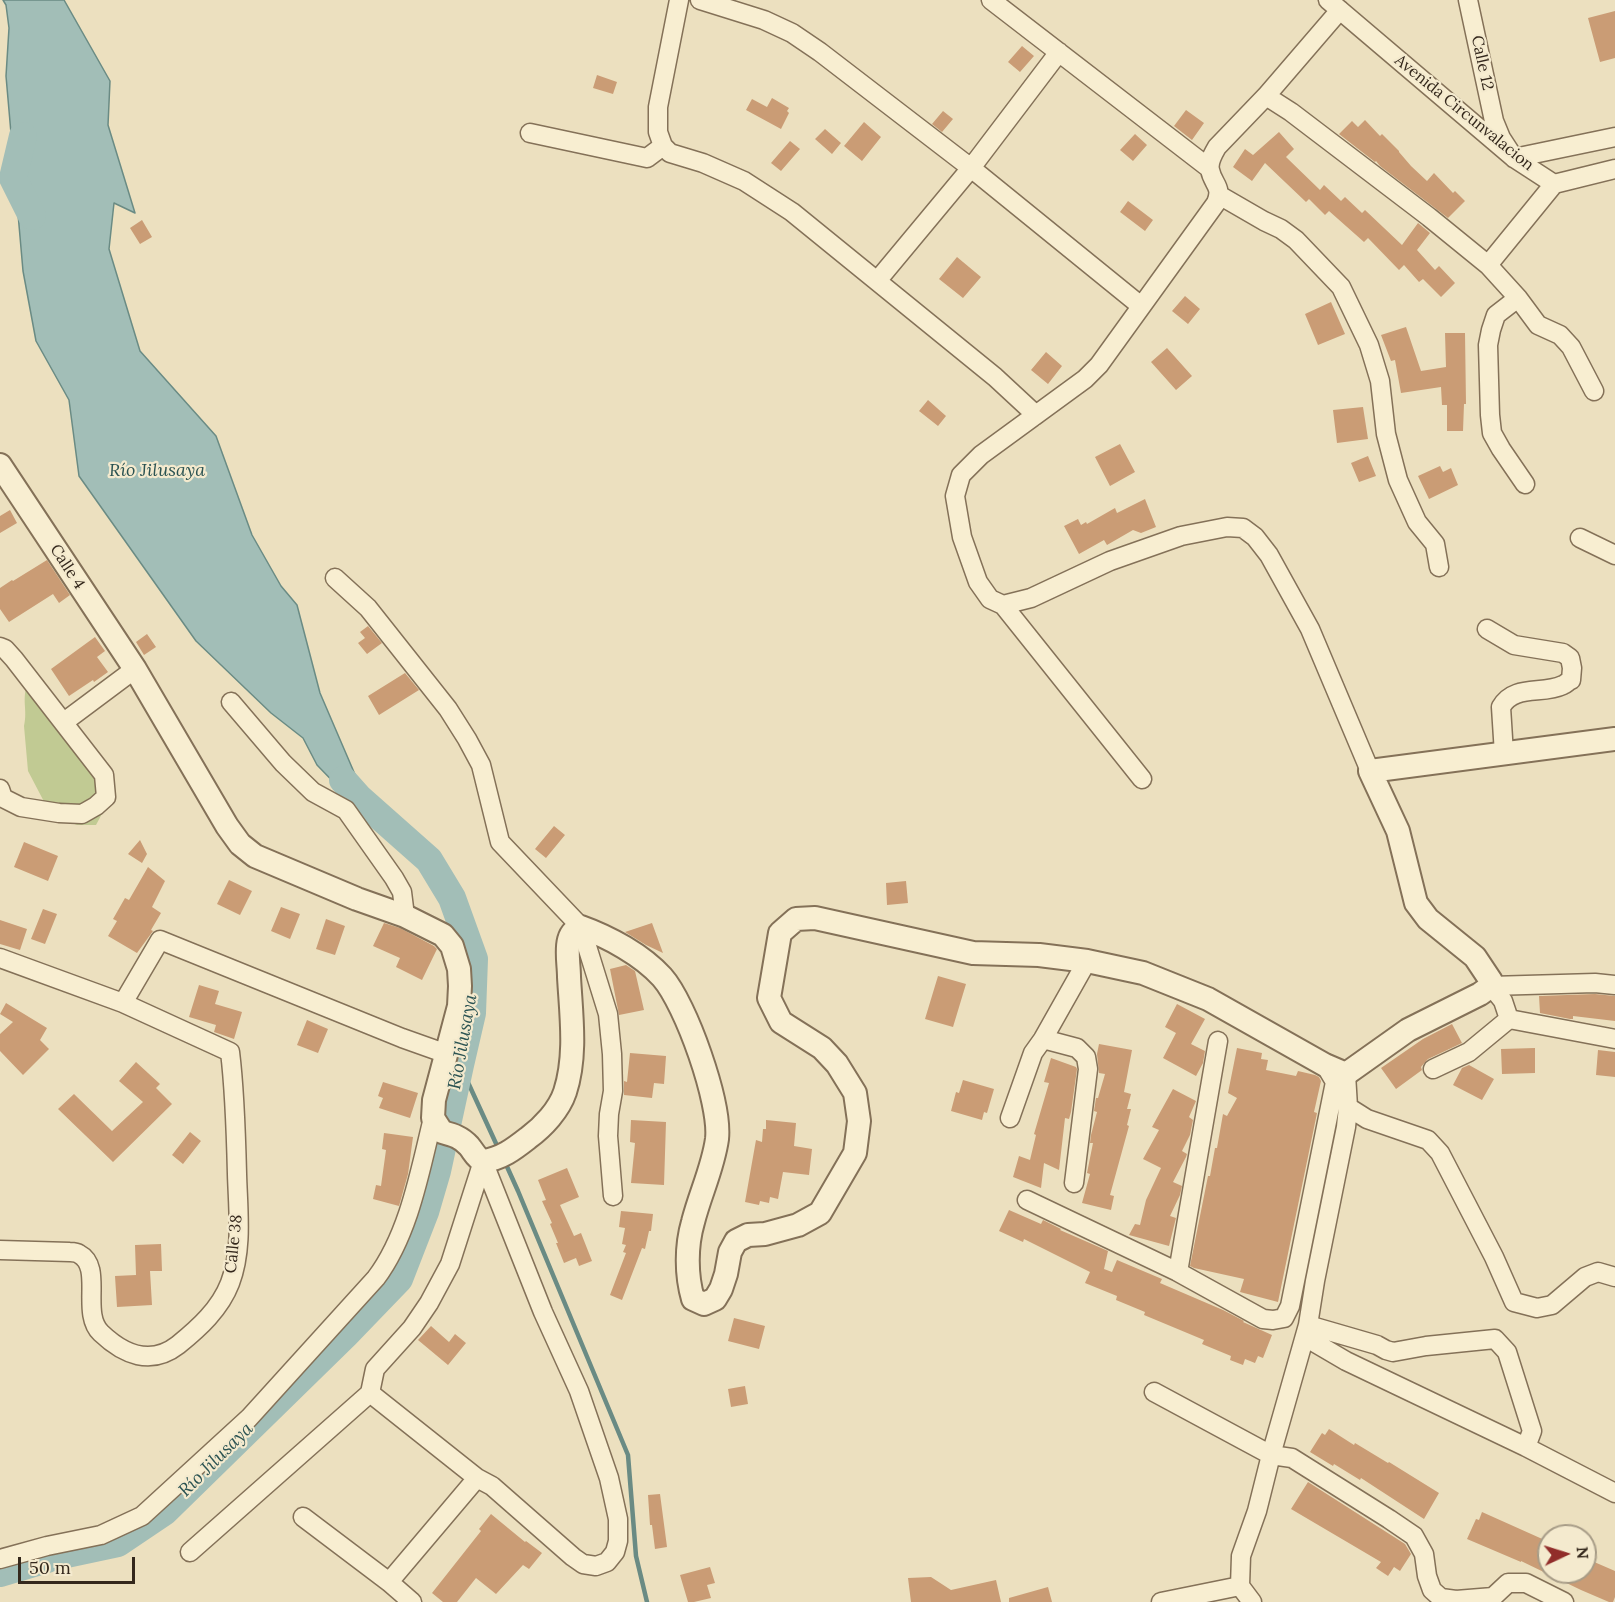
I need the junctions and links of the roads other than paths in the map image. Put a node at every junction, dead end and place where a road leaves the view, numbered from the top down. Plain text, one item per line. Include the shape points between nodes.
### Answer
1 (679, 0) edge
2 (700, 0) edge
3 (992, 0) edge
4 (1468, 0) edge
5 (1334, 5) edge
6 (1059, 52) junction
7 (1266, 96) junction
8 (530, 133) dead end
9 (1615, 137) edge
10 (663, 146) junction
11 (1514, 158) junction
12 (971, 168) junction
13 (1209, 168) junction
14 (1615, 169) edge
15 (1554, 184) junction
16 (1219, 195) junction
17 (1488, 265) junction
18 (877, 281) junction
19 (1518, 298) junction
20 (1141, 306) junction
21 (1594, 391) dead end
22 (1036, 415) junction
23 (0, 465) edge
24 (1525, 484) dead end
25 (1580, 538) dead end
26 (1615, 555) edge
27 (1439, 567) dead end
28 (335, 578) dead end
29 (1003, 605) junction
30 (1486, 628) dead end
31 (0, 647) edge
32 (135, 669) junction
33 (231, 702) dead end
34 (64, 722) junction
35 (1615, 739) edge
36 (1504, 754) junction
37 (1371, 771) junction
38 (1142, 780) dead end
39 (0, 789) edge
40 (405, 916) junction
41 (581, 927) junction
42 (0, 958) edge
43 (1087, 961) junction
44 (1491, 986) junction
45 (1615, 986) edge
46 (123, 1003) junction
47 (1509, 1019) junction
48 (1615, 1038) edge
49 (1043, 1039) junction
50 (1218, 1041) dead end
51 (447, 1054) junction
52 (1325, 1065) junction
53 (1433, 1069) dead end
54 (1346, 1074) junction
55 (1348, 1107) junction
56 (1010, 1118) dead end
57 (444, 1128) junction
58 (496, 1157) junction
59 (1074, 1183) dead end
60 (613, 1196) dead end
61 (1027, 1200) dead end
62 (0, 1250) edge
63 (1178, 1272) junction
64 (1615, 1277) edge
65 (1306, 1331) junction
66 (1386, 1350) junction
67 (1346, 1361) junction
68 (1154, 1392) dead end
69 (370, 1393) junction
70 (1526, 1448) junction
71 (1271, 1455) junction
72 (477, 1478) junction
73 (1615, 1493) edge
74 (303, 1517) dead end
75 (190, 1552) dead end
76 (0, 1559) edge
77 (389, 1581) junction
78 (1240, 1586) junction
79 (1497, 1599) edge
80 (412, 1602) edge
81 (1161, 1602) edge
82 (1252, 1602) edge
83 (1564, 1602) edge

1 - 10 street via 658,107 658,132
2 - 12 street via 792,33
3 - 6 street
4 - 11 street, Calle 12 via 1494,121
5 - 7 street
5 - 11 street, Avenida Circunvalacion
6 - 12 street
6 - 13 street
7 - 13 street via 1217,147
7 - 17 street via 1430,217
8 - 10 street via 647,158
9 - 11 street
10 - 18 street via 670,153 744,182 792,212
11 - 15 street, Avenida Circunvalacion
12 - 18 street
12 - 20 street
13 - 16 street
14 - 15 street
15 - 17 street
16 - 20 street
16 - 27 street via 1296,240 1341,287 1370,345 1398,480 1417,522 1435,544
17 - 19 street
18 - 22 street
19 - 21 street via 1538,325 1560,335 1571,347
19 - 24 street via 1496,315 1491,330 1490,415 1492,433
20 - 22 street via 1085,380
22 - 29 street via 981,455 961,475 955,496 962,537 978,582 990,599
23 - 32 street, Calle 4
25 - 26 street
28 - 41 street via 368,608 467,739 481,765 500,842
29 - 37 street via 1031,598 1110,561 1180,536 1227,527 1243,528 1269,555 1310,629
29 - 38 street
30 - 36 street via 1514,645 1563,654 1570,658 1572,668 1571,680 1561,686 1515,694 1505,701 1501,707
31 - 34 street
32 - 34 street
32 - 40 street, Calle 4 via 240,843 255,856
33 - 40 street via 283,763 314,792 346,810 402,892
34 - 39 street via 104,775 106,797 82,814 59,813 21,807 3,798
35 - 36 street
36 - 37 street
37 - 44 street via 1398,831 1416,903 1428,919 1475,957
40 - 51 street, Calle 4 via 443,935 452,945 460,987
41 - 43 street via 612,941 663,978 679,1002 704,1069 716,1109 717,1137 688,1251 693,1299 704,1304 715,1299 721,1289 736,1240 798,1225 820,1213 855,1153 859,1121 855,1093 822,1048 781,1022 769,998 780,933 796,920 815,918 974,953
41 - 58 street via 573,931 569,940 572,1063 565,1094 533,1134
41 - 60 street via 608,1014 613,1091 608,1136
42 - 46 street
43 - 49 street
43 - 52 street via 1143,973 1208,999
44 - 45 street
44 - 47 street via 1503,1001
44 - 54 street via 1408,1030
46 - 51 street via 160,940
46 - 62 street, Calle 38 via 230,1052 238,1219 230,1283 210,1316 194,1333 169,1352 143,1357 127,1352 99,1332 90,1302 90,1270 79,1254
47 - 48 street
47 - 53 street via 1469,1052
49 - 56 street via 1033,1053
49 - 59 street via 1077,1048 1086,1057 1088,1069
50 - 63 street
51 - 57 street, Calle 4 via 434,1100
52 - 54 street
52 - 63 street via 1335,1082 1290,1306 1284,1318 1263,1319
54 - 55 street
55 - 64 street via 1367,1119 1428,1140 1440,1153 1514,1302 1537,1308 1552,1305 1585,1277 1598,1272
55 - 65 street
57 - 58 street via 463,1140 479,1160
57 - 76 street via 419,1174 389,1262 249,1418 142,1516 101,1535
58 - 69 street via 450,1264 412,1328 375,1369
58 - 72 street via 543,1312 579,1391 609,1478 618,1519 615,1552 607,1562 596,1566 583,1564 492,1486
61 - 63 street
65 - 66 street
65 - 67 street
65 - 71 street
66 - 67 street
66 - 70 street via 1495,1339 1507,1352 1532,1431
67 - 70 street
68 - 71 street
69 - 72 street
69 - 75 street
70 - 73 street
71 - 78 street via 1241,1556
71 - 79 street via 1292,1458 1414,1536 1424,1554 1432,1590 1441,1598
72 - 77 street
74 - 77 street
77 - 80 street
78 - 81 street
78 - 82 street
79 - 83 street via 1508,1583 1526,1583

